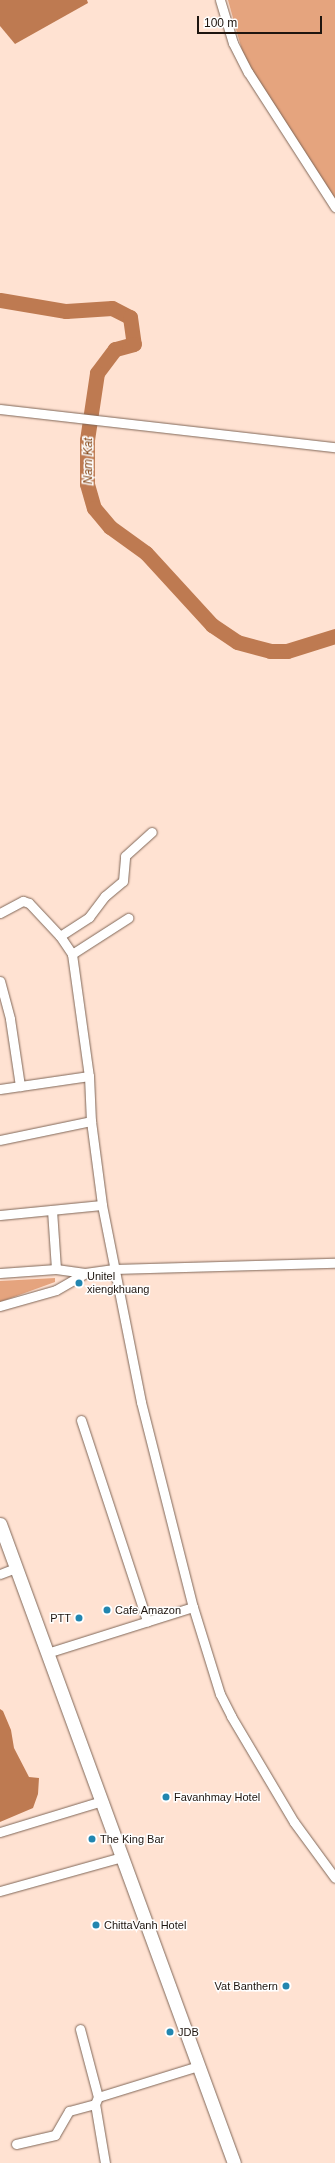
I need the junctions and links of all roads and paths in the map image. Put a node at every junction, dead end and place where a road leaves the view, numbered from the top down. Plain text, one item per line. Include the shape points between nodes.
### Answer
1 (220, 0) edge
2 (335, 207) edge
3 (0, 409) edge
4 (335, 447) edge
5 (152, 832) dead end
6 (0, 912) edge
7 (128, 918) dead end
8 (60, 936) junction
9 (72, 954) junction
10 (0, 981) edge
11 (90, 1076) junction
12 (20, 1086) junction
13 (0, 1089) edge
14 (91, 1122) junction
15 (0, 1140) edge
16 (102, 1205) junction
17 (52, 1210) junction
18 (0, 1215) edge
19 (335, 1263) edge
20 (56, 1269) junction
21 (114, 1269) junction
22 (0, 1271) edge
23 (85, 1273) junction
24 (0, 1306) edge
25 (81, 1420) dead end
26 (0, 1524) edge
27 (16, 1568) junction
28 (0, 1574) edge
29 (193, 1607) junction
30 (147, 1621) junction
31 (47, 1653) junction
32 (102, 1801) junction
33 (0, 1832) edge
34 (122, 1857) junction
35 (335, 1878) edge
36 (0, 1891) edge
37 (80, 2029) dead end
38 (198, 2066) junction
39 (96, 2100) junction
40 (16, 2144) dead end
41 (105, 2163) edge
42 (234, 2163) edge

1 - 2 street via 233,43 248,72
3 - 4 street
5 - 8 street via 125,856 123,881 105,896 89,917
6 - 8 street via 23,900 29,903
7 - 9 street
8 - 9 street
9 - 11 street
10 - 12 street via 10,1019
11 - 12 street
11 - 14 street
12 - 13 street
14 - 15 street
14 - 16 street
16 - 17 street
16 - 21 street
17 - 18 street
17 - 20 street
19 - 21 street
20 - 22 street
20 - 23 street
21 - 23 street
21 - 29 street via 141,1402
23 - 24 street via 56,1290
25 - 30 street
26 - 27 highway
27 - 28 street
27 - 31 highway
29 - 30 street
29 - 35 street via 220,1694 231,1716 294,1822
30 - 31 street
31 - 32 highway
32 - 33 street
32 - 34 highway
34 - 36 street
34 - 38 highway
37 - 39 street
38 - 39 street
38 - 42 highway
39 - 40 street via 69,2111 55,2135
39 - 41 street

